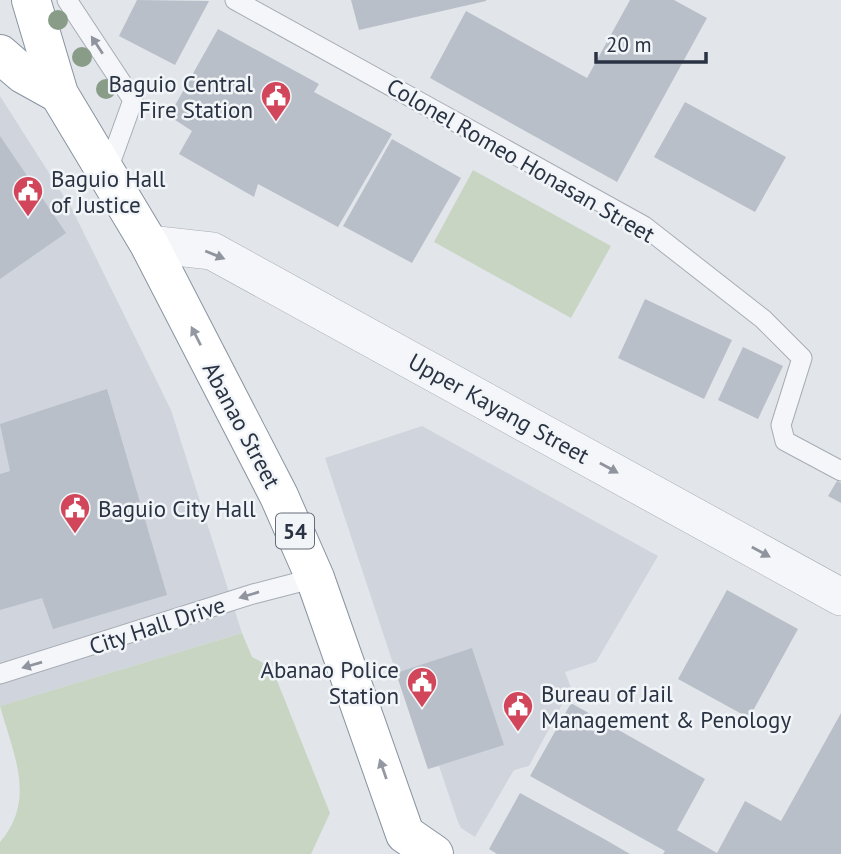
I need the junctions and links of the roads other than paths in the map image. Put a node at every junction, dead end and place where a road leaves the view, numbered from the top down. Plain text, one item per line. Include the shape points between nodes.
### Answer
1 (31, 0) edge
2 (66, 0) edge
3 (235, 0) edge
4 (0, 54) edge
5 (59, 94) junction
6 (107, 172) junction
7 (149, 244) junction
8 (841, 471) edge
9 (315, 578) junction
10 (841, 597) edge
11 (0, 674) edge
12 (411, 847) edge

1 - 5 highway, Abanao Street / 54
6 -> 2 lane via 133,100
3 - 8 lane, Colonel Romeo Honasan Street via 644,226 763,319 802,358 781,425 785,441
4 - 5 highway via 23,74
5 - 6 highway, Abanao Street / 54
6 - 7 highway, Abanao Street / 54
9 -> 7 highway, Abanao Street / 54 via 279,496
7 -> 10 street, Upper Kayang Street via 212,251
9 -> 11 lane, City Hall Drive
12 -> 9 highway, Abanao Street / 54

